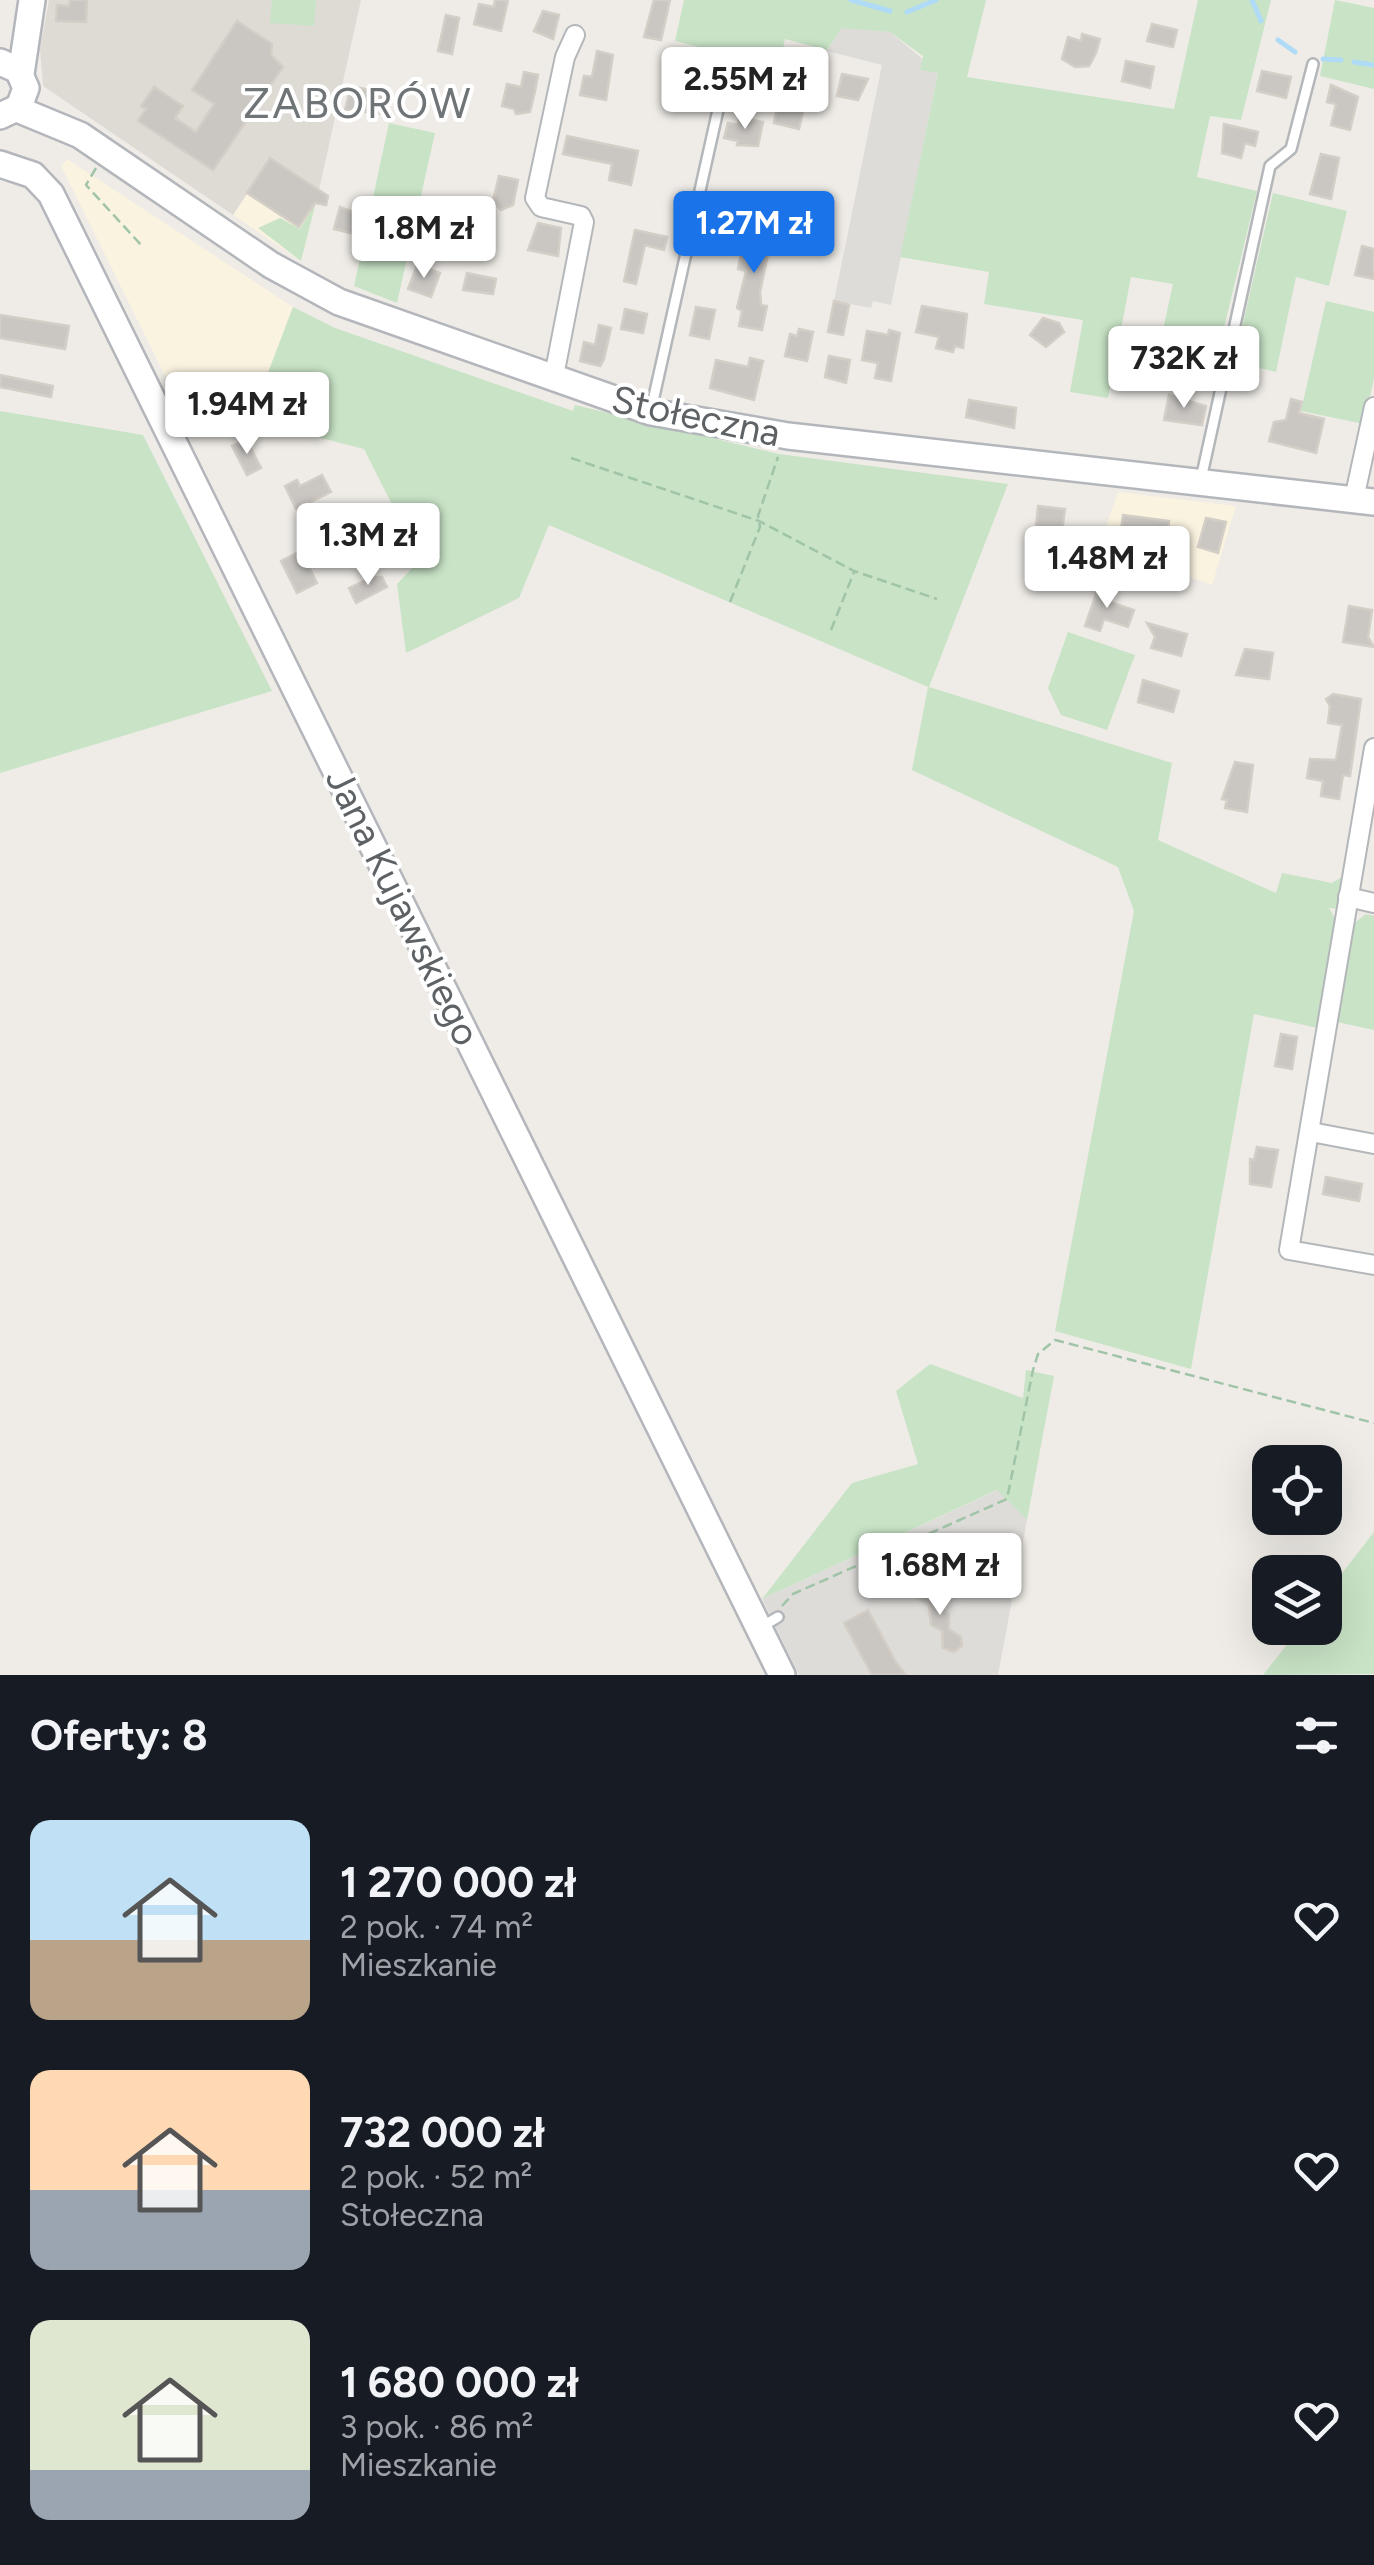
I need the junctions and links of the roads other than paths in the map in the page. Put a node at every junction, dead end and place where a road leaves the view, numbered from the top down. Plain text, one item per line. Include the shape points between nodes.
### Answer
1 (32, 0) edge
2 (575, 35) dead end
3 (1312, 64) dead end
4 (722, 92) dead end
5 (9, 93) edge
6 (0, 164) edge
7 (553, 380) junction
8 (1374, 407) edge
9 (651, 412) junction
10 (1201, 482) junction
11 (1364, 501) edge
12 (1374, 748) edge
13 (1348, 897) junction
14 (1374, 903) edge
15 (1312, 1132) junction
16 (1374, 1144) edge
17 (1374, 1266) edge
18 (782, 1675) edge

1 - 5 main road
2 - 7 street via 564,57 536,198 541,207 582,216 584,222
3 - 10 lane via 1291,149 1270,166
4 - 9 lane
5 - 7 main road, Stołeczna via 302,284 363,313
6 - 18 main road, Jana Kujawskiego via 33,176 52,194 768,1623
7 - 9 main road, Stołeczna
8 - 11 street
9 - 10 main road, Stołeczna via 788,436
10 - 11 main road, Stołeczna
12 - 13 street
13 - 14 street
13 - 15 street
15 - 16 street
15 - 17 street via 1289,1250

